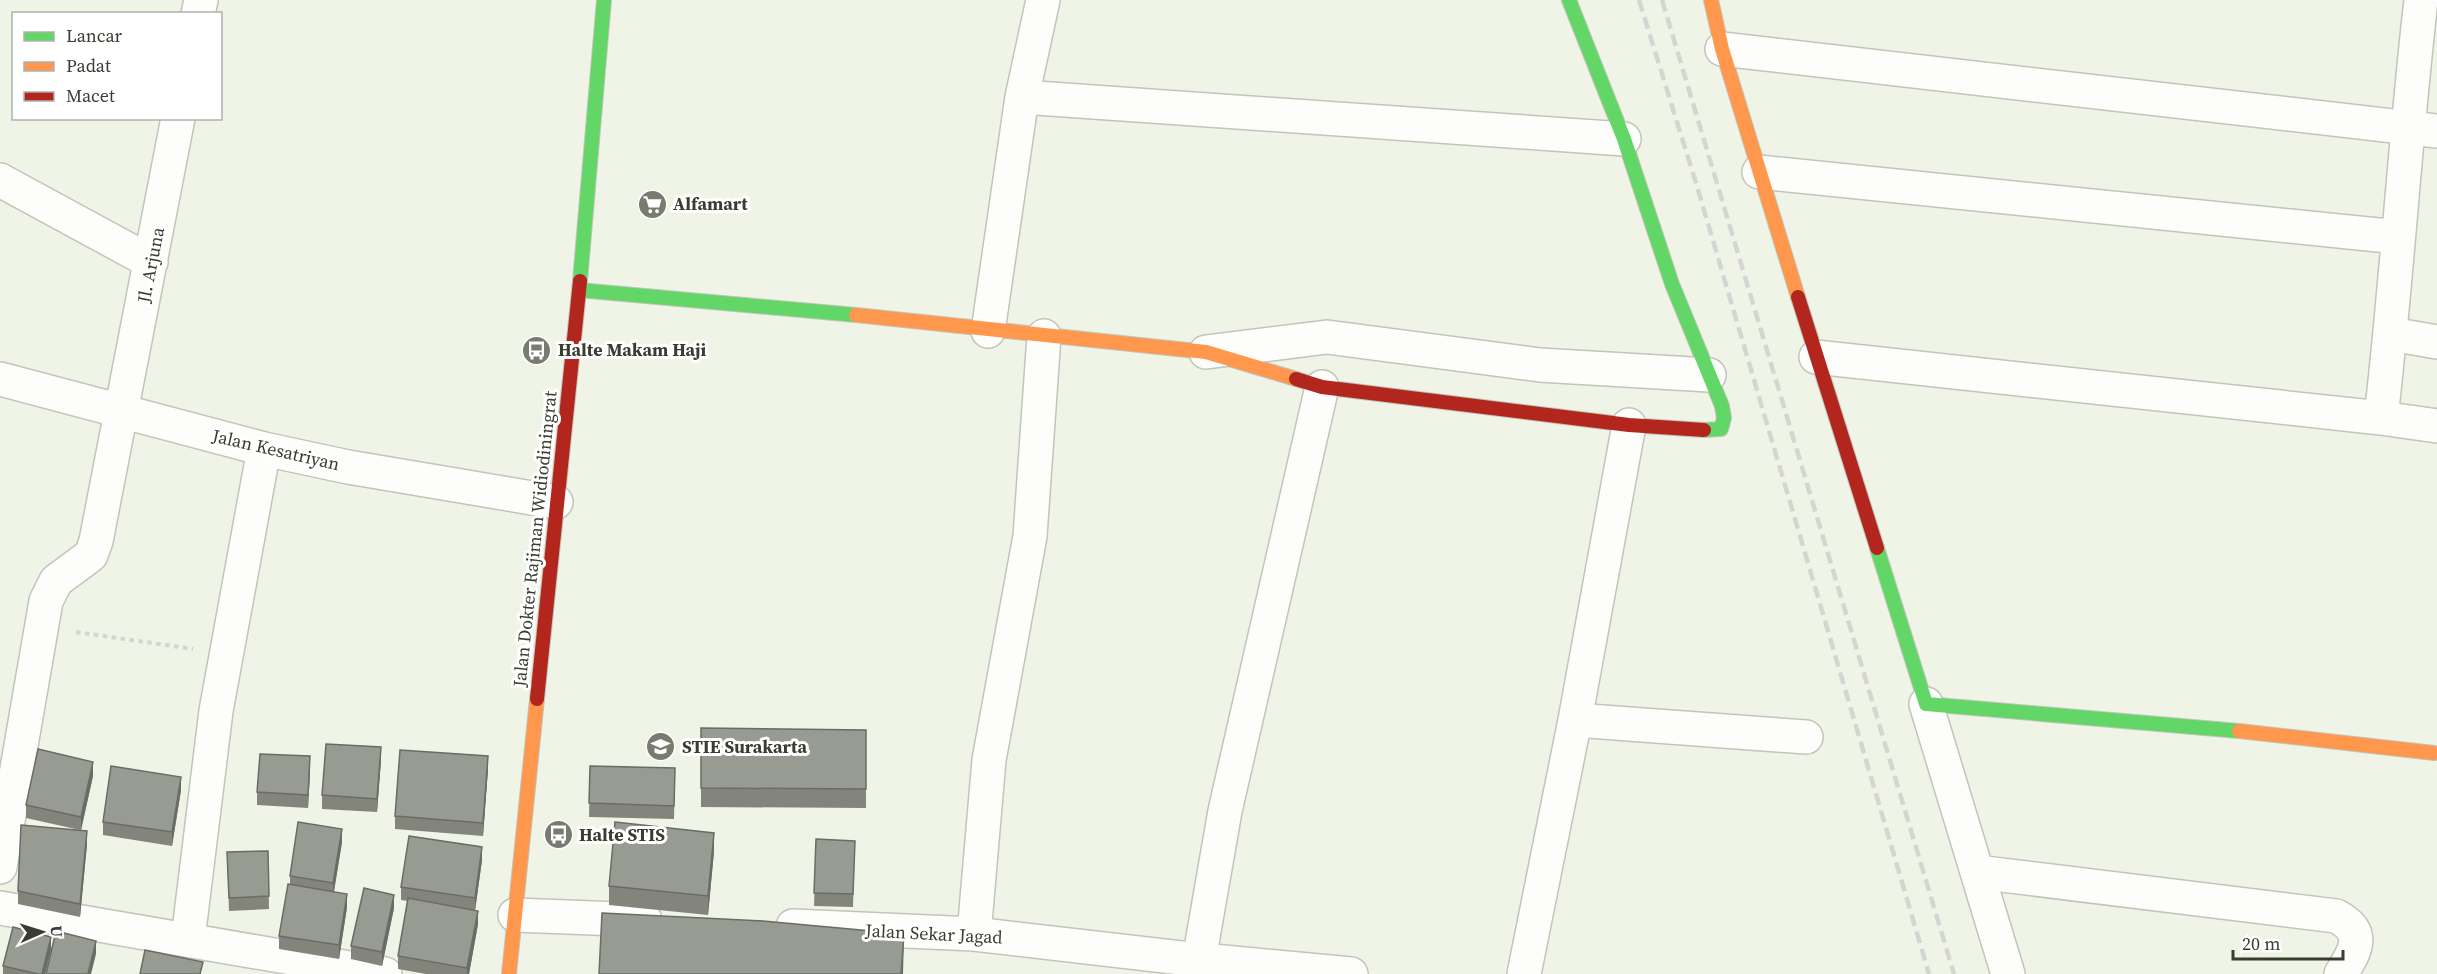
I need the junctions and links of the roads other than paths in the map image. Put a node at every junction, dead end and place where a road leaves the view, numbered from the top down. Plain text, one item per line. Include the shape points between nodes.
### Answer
1 (604, 0) edge
2 (1043, 0) edge
3 (1569, 0) edge
4 (1711, 0) edge
5 (2421, 0) edge
6 (1722, 48) junction
7 (1022, 97) junction
8 (178, 120) edge
9 (2422, 129) edge
10 (1624, 139) junction
11 (1759, 172) junction
12 (0, 180) edge
13 (2398, 237) junction
14 (151, 262) junction
15 (579, 290) junction
16 (988, 331) junction
17 (2391, 334) junction
18 (1044, 336) junction
19 (2437, 342) edge
20 (1206, 352) junction
21 (1816, 357) junction
22 (1709, 375) junction
23 (0, 379) edge
24 (1322, 387) junction
25 (123, 412) junction
26 (2381, 418) junction
27 (1629, 425) junction
28 (2437, 426) edge
29 (264, 449) junction
30 (556, 502) junction
31 (1926, 704) junction
32 (1575, 720) junction
33 (1806, 738) dead end
34 (2434, 753) dead end
35 (0, 867) edge
36 (1977, 872) junction
37 (0, 908) edge
38 (515, 915) junction
39 (680, 922) edge
40 (762, 925) edge
41 (974, 934) junction
42 (188, 939) junction
43 (1186, 964) edge
44 (385, 974) edge
45 (508, 974) edge
46 (1351, 974) edge
47 (1524, 974) edge
48 (2008, 974) edge
49 (2341, 974) edge

1 - 15 street, Jalan Dokter Rajiman Widiodiningrat
2 - 7 street
3 - 10 street
4 - 6 street
5 - 9 street
6 - 9 street
6 - 11 street
7 - 10 street
7 - 16 street
8 - 14 street, Jl. Arjuna
9 - 13 street
10 - 22 street via 1672,284
11 - 13 street
11 - 21 street
12 - 14 street
13 - 17 street
14 - 25 street, Jl. Arjuna
15 - 16 street
15 - 30 street, Jalan Dokter Rajiman Widiodiningrat
16 - 18 street
17 - 19 street
17 - 26 street
18 - 20 street
18 - 41 street via 1030,536 989,760
20 - 22 street via 1327,337 1530,364
20 - 24 street
21 - 26 street
21 - 31 street
22 - 27 street via 1722,406 1721,429
23 - 25 street, Jalan Kesatriyan
24 - 27 street
24 - 43 street
25 - 29 street, Jalan Kesatriyan
25 - 35 street, Jl. Arjuna via 94,549 84,562 56,581 46,602
26 - 28 street
27 - 32 street
29 - 30 street, Jalan Kesatriyan via 375,473
29 - 42 street via 216,711
30 - 38 street, Jalan Dokter Rajiman Widiodiningrat
31 - 34 street via 2192,725
31 - 36 street
32 - 33 street
32 - 47 street
36 - 48 street
36 - 49 street via 2336,916 2350,923 2357,938 2354,954
37 - 42 street
38 - 39 street
38 - 45 street, Jalan Dokter Rajiman Widiodiningrat
40 - 41 street, Jalan Sekar Jagad
41 - 43 street, Jalan Sekar Jagad
42 - 44 street
43 - 46 street, Jalan Sekar Jagad

